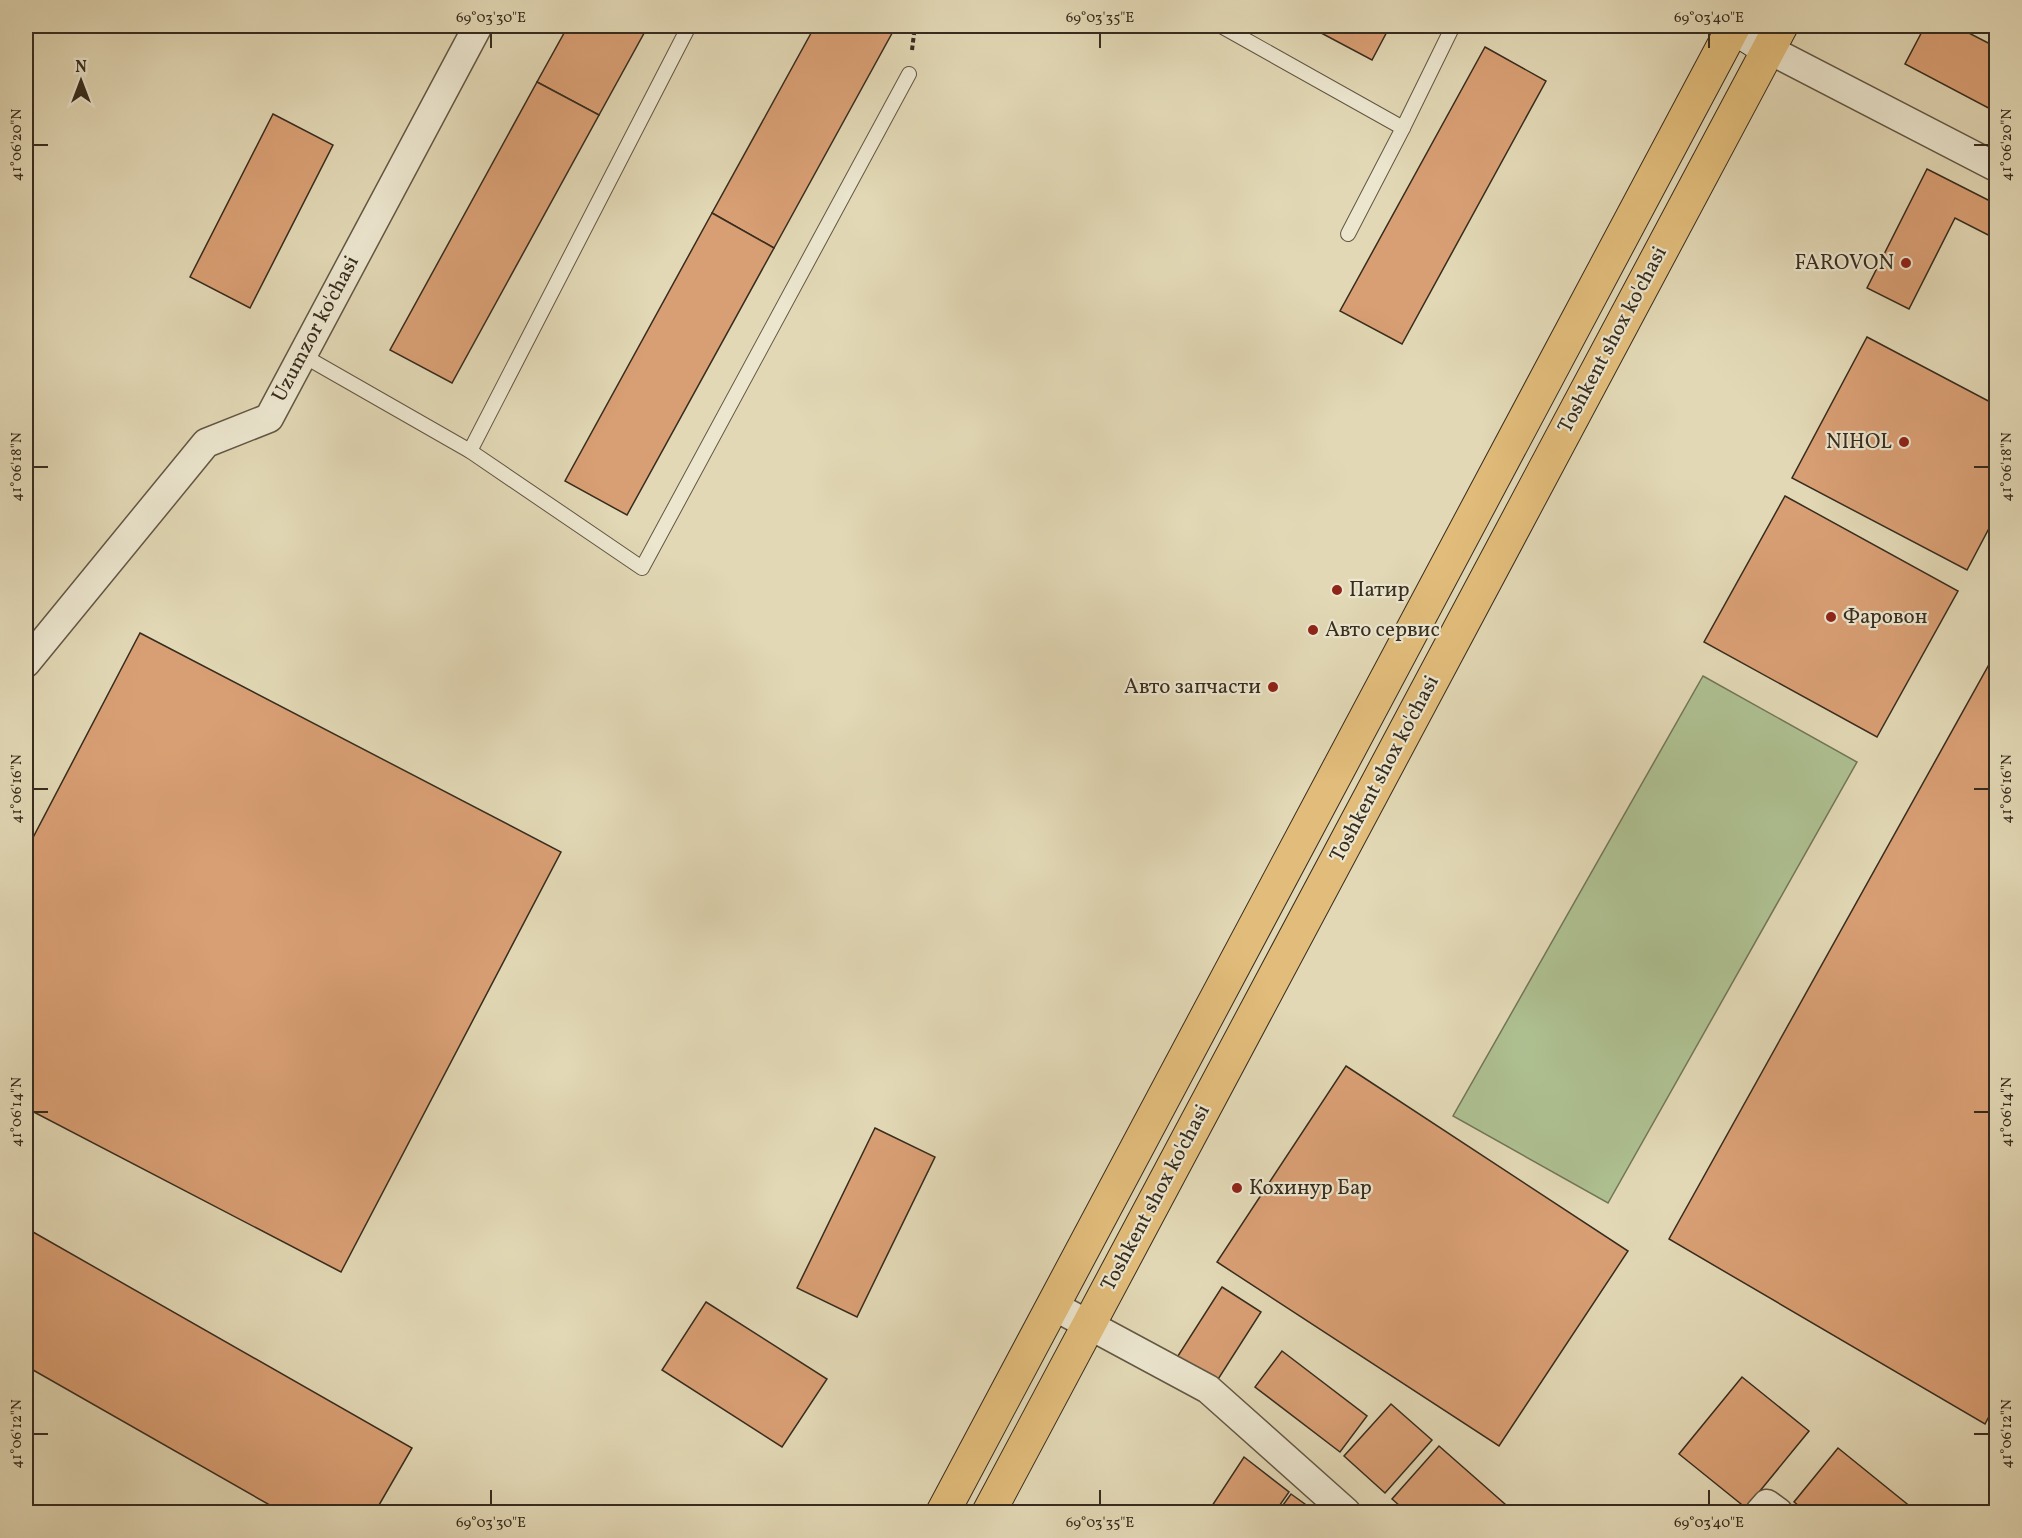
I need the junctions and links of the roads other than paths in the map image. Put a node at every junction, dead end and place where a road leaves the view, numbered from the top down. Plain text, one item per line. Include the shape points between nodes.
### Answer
1 (478, 26) edge
2 (690, 26) edge
3 (1221, 26) edge
4 (1453, 26) edge
5 (1733, 26) edge
6 (1774, 37) edge
7 (909, 74) dead end
8 (1403, 128) junction
9 (1996, 167) edge
10 (1348, 234) dead end
11 (302, 355) junction
12 (470, 450) junction
13 (26, 663) edge
14 (1052, 1305) junction
15 (1089, 1323) junction
16 (943, 1512) edge
17 (989, 1512) edge
18 (1346, 1512) edge
19 (1760, 1512) edge
20 (1778, 1512) edge

1 - 11 street, Uzumzor ko'chasi
2 - 12 lane
3 - 8 lane
4 - 8 lane
5 - 6 street
5 - 14 main road, Toshkent shox ko'chasi
6 - 9 street
6 - 15 main road, Toshkent shox ko'chasi
7 - 12 lane via 642,568
8 - 10 lane
11 - 12 lane
11 - 13 street, Uzumzor ko'chasi via 269,418 206,443
14 - 15 street
14 - 16 main road, Toshkent shox ko'chasi
15 - 17 main road, Toshkent shox ko'chasi
15 - 18 street via 1208,1389
19 - 20 street via 1767,1504

